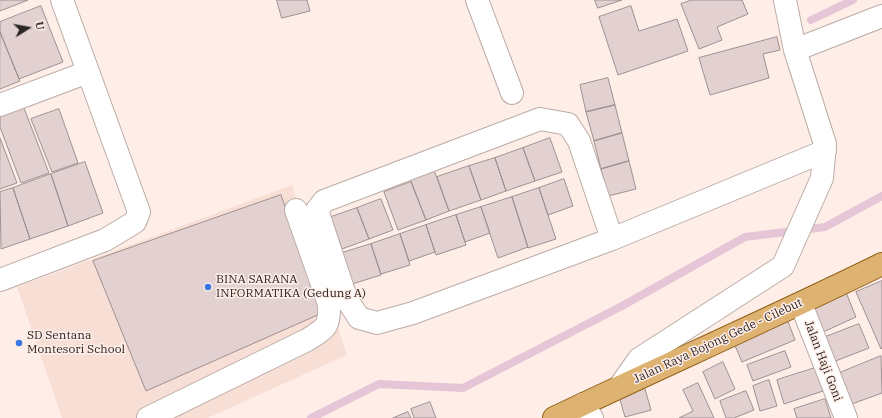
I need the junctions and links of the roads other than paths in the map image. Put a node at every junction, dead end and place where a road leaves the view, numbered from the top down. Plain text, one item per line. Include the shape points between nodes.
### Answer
1 (62, 0) edge
2 (477, 0) edge
3 (785, 0) edge
4 (882, 16) edge
5 (795, 50) junction
6 (88, 72) junction
7 (512, 93) dead end
8 (0, 105) edge
9 (825, 150) junction
10 (296, 210) dead end
11 (612, 239) junction
12 (882, 264) edge
13 (0, 280) edge
14 (801, 304) junction
15 (620, 386) junction
16 (587, 411) edge
17 (148, 418) edge
18 (554, 418) edge
19 (846, 418) edge

1 - 6 street
2 - 7 street
3 - 5 street
4 - 5 street
5 - 9 street
6 - 8 street
6 - 13 street via 139,212 134,222 104,240
9 - 11 street
9 - 15 street via 822,178 783,266 639,359
10 - 17 street via 329,304 330,315 325,329
11 - 11 street via 414,313 377,323 359,318 346,298 317,210 324,201 540,119 568,124 579,141
12 - 14 main road, Jalan Raya Bojong Gede - Cilebut
14 - 15 main road, Jalan Raya Bojong Gede - Cilebut
14 - 19 street, Jalan Haji Goni
15 - 16 main road, Jalan Raya Bojong Gede - Cilebut
16 - 18 main road, Jalan Raya Bojong Gede - Cilebut

